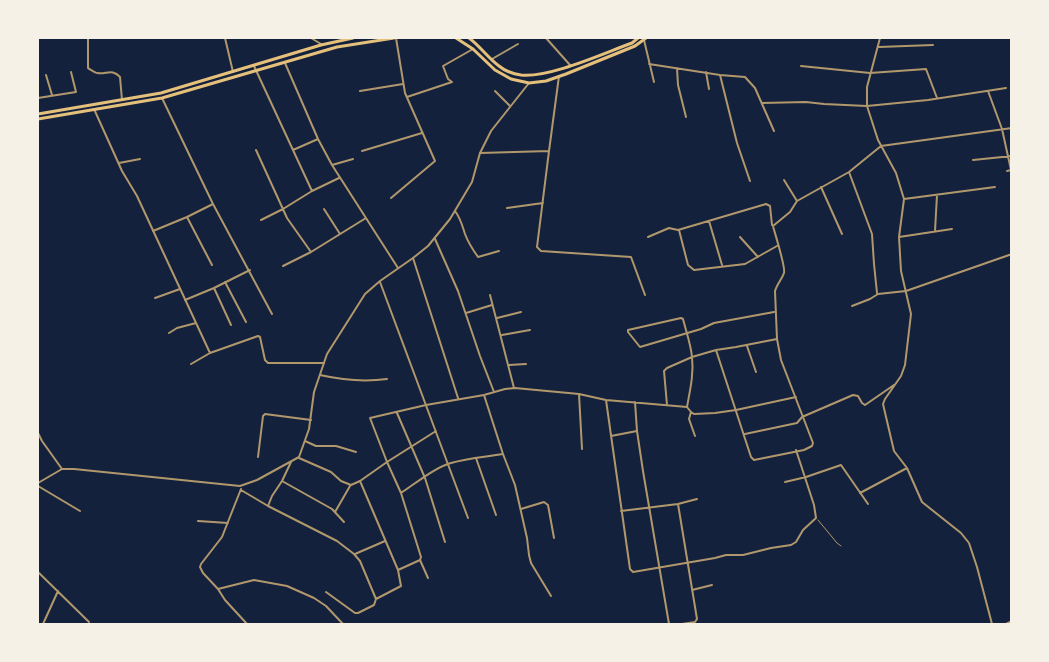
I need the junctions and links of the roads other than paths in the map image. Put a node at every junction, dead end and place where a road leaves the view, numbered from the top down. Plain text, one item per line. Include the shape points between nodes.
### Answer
1 (88, 38) edge
2 (225, 38) edge
3 (311, 38) edge
4 (353, 38) edge
5 (395, 38) edge
6 (456, 38) edge
7 (469, 38) edge
8 (546, 38) edge
9 (638, 38) edge
10 (880, 38) edge
11 (645, 39) edge
12 (518, 44) dead end
13 (321, 45) junction
14 (933, 45) dead end
15 (879, 47) junction
16 (473, 49) junction
17 (492, 59) junction
18 (285, 63) junction
19 (649, 64) junction
20 (570, 65) junction
21 (254, 66) junction
22 (801, 66) dead end
23 (677, 68) junction
24 (256, 71) junction
25 (71, 72) dead end
26 (233, 72) junction
27 (706, 72) junction
28 (870, 73) junction
29 (46, 75) dead end
30 (521, 75) junction
31 (720, 75) junction
32 (560, 76) junction
33 (520, 82) junction
34 (654, 82) dead end
35 (530, 83) junction
36 (403, 84) junction
37 (1006, 88) dead end
38 (709, 89) dead end
39 (360, 91) dead end
40 (988, 91) junction
41 (495, 92) dead end
42 (52, 95) junction
43 (407, 97) junction
44 (38, 98) edge
45 (162, 98) junction
46 (937, 98) junction
47 (122, 100) junction
48 (762, 103) junction
49 (867, 106) junction
50 (510, 107) junction
51 (94, 109) junction
52 (38, 113) edge
53 (686, 117) dead end
54 (38, 119) edge
55 (1011, 128) edge
56 (1002, 129) junction
57 (774, 131) dead end
58 (422, 133) junction
59 (318, 139) junction
60 (881, 146) junction
61 (256, 150) dead end
62 (293, 150) junction
63 (362, 151) dead end
64 (549, 151) junction
65 (480, 153) junction
66 (1010, 156) edge
67 (140, 159) dead end
68 (353, 159) dead end
69 (973, 160) dead end
70 (119, 163) junction
71 (332, 165) junction
72 (1007, 171) dead end
73 (849, 172) junction
74 (339, 178) junction
75 (784, 180) dead end
76 (750, 181) dead end
77 (821, 187) junction
78 (995, 187) dead end
79 (312, 191) junction
80 (937, 195) junction
81 (391, 198) dead end
82 (903, 199) junction
83 (797, 201) junction
84 (543, 203) junction
85 (213, 204) junction
86 (507, 208) dead end
87 (283, 209) junction
88 (324, 209) dead end
89 (455, 211) junction
90 (187, 217) junction
91 (366, 218) junction
92 (261, 220) dead end
93 (709, 221) junction
94 (772, 225) junction
95 (952, 229) dead end
96 (678, 230) junction
97 (153, 231) junction
98 (934, 231) junction
99 (340, 234) junction
100 (842, 234) dead end
101 (648, 237) dead end
102 (740, 237) dead end
103 (899, 237) junction
104 (435, 239) junction
105 (777, 246) junction
106 (499, 251) dead end
107 (311, 252) junction
108 (1011, 254) edge
109 (413, 258) junction
110 (758, 258) junction
111 (212, 266) dead end
112 (283, 266) dead end
113 (722, 266) junction
114 (398, 268) junction
115 (250, 270) junction
116 (380, 280) junction
117 (225, 282) junction
118 (214, 288) junction
119 (180, 289) junction
120 (906, 291) junction
121 (878, 294) junction
122 (490, 295) dead end
123 (645, 295) dead end
124 (155, 298) dead end
125 (185, 300) junction
126 (493, 305) junction
127 (852, 306) dead end
128 (521, 312) dead end
129 (776, 312) junction
130 (272, 314) dead end
131 (466, 314) junction
132 (497, 318) junction
133 (246, 322) dead end
134 (196, 323) junction
135 (231, 325) dead end
136 (530, 330) dead end
137 (169, 333) dead end
138 (687, 333) junction
139 (502, 335) junction
140 (777, 339) junction
141 (747, 345) junction
142 (716, 350) junction
143 (210, 353) junction
144 (692, 357) junction
145 (324, 363) junction
146 (191, 364) dead end
147 (526, 364) dead end
148 (509, 365) junction
149 (756, 372) dead end
150 (320, 375) junction
151 (387, 379) dead end
152 (897, 383) junction
153 (515, 388) junction
154 (494, 392) junction
155 (579, 394) junction
156 (484, 395) junction
157 (796, 396) junction
158 (458, 399) junction
159 (606, 400) junction
160 (634, 402) junction
161 (426, 405) junction
162 (667, 405) junction
163 (687, 406) junction
164 (736, 410) junction
165 (397, 412) junction
166 (691, 412) junction
167 (802, 417) junction
168 (310, 420) junction
169 (436, 431) junction
170 (637, 431) junction
171 (38, 433) edge
172 (744, 434) junction
173 (611, 436) junction
174 (695, 436) dead end
175 (305, 441) junction
176 (411, 447) junction
177 (582, 449) dead end
178 (796, 450) junction
179 (356, 452) dead end
180 (503, 454) junction
181 (258, 457) dead end
182 (299, 457) junction
183 (476, 458) junction
184 (291, 462) junction
185 (387, 462) junction
186 (447, 464) junction
187 (907, 468) junction
188 (62, 469) junction
189 (425, 477) junction
190 (806, 477) junction
191 (282, 481) junction
192 (360, 481) junction
193 (785, 482) dead end
194 (351, 484) junction
195 (38, 485) edge
196 (241, 488) junction
197 (401, 493) junction
198 (860, 493) junction
199 (697, 499) dead end
200 (678, 504) junction
201 (868, 504) dead end
202 (268, 506) junction
203 (649, 508) junction
204 (521, 509) junction
205 (80, 511) dead end
206 (621, 511) junction
207 (335, 512) junction
208 (496, 515) dead end
209 (468, 518) dead end
210 (816, 518) junction
211 (198, 521) dead end
212 (228, 522) junction
213 (344, 522) dead end
214 (554, 538) dead end
215 (385, 541) junction
216 (445, 542) dead end
217 (841, 546) dead end
218 (354, 554) junction
219 (420, 560) junction
220 (687, 563) junction
221 (660, 568) junction
222 (398, 570) junction
223 (38, 572) edge
224 (428, 578) dead end
225 (712, 585) dead end
226 (218, 589) junction
227 (692, 590) junction
228 (58, 591) junction
229 (326, 592) dead end
230 (551, 596) dead end
231 (376, 599) junction
232 (1011, 621) edge
233 (89, 622) dead end
234 (43, 624) edge
235 (247, 624) edge
236 (343, 624) edge
237 (669, 624) edge
238 (682, 624) edge
239 (992, 624) edge
240 (1006, 624) edge

1 - 47 street via 88,68 96,73 118,74
2 - 26 street
3 - 13 street
4 - 13 main road
5 - 18 main road via 337,47
5 - 36 street
6 - 16 main road
7 - 17 main road
8 - 20 street
9 - 20 main road
10 - 15 street
11 - 19 street
11 - 32 main road
12 - 17 street
13 - 21 main road
14 - 15 street
15 - 28 street
16 - 33 main road via 495,70
16 - 43 street via 443,66 452,82
17 - 30 main road
18 - 24 main road
18 - 59 street
19 - 23 street
19 - 34 street
20 - 30 main road
21 - 24 street
21 - 26 main road
22 - 28 street
23 - 27 street
23 - 53 street
24 - 45 main road
24 - 62 street
25 - 42 street via 76,92
26 - 47 main road via 167,92
27 - 31 street
27 - 38 street
28 - 46 street via 926,69
28 - 49 street
29 - 42 street
30 - 33 main road
31 - 48 street via 745,77
31 - 76 street
32 - 35 main road
32 - 64 street
33 - 35 main road
35 - 50 street
36 - 39 street
36 - 43 street
37 - 40 street
40 - 46 street
40 - 56 street
41 - 50 street
42 - 44 street
43 - 58 street
45 - 51 main road
45 - 85 street
46 - 49 street
47 - 52 main road
48 - 49 street
48 - 57 street
49 - 60 street
50 - 65 street
51 - 54 main road
51 - 70 street
55 - 56 street
56 - 60 street
56 - 66 street
58 - 63 street
58 - 81 street via 435,161
59 - 62 street
59 - 71 street
60 - 73 street
60 - 82 street via 896,173
61 - 87 street
62 - 79 street
64 - 65 street
64 - 84 street
65 - 89 street via 472,182
66 - 69 street
66 - 72 street via 1011,170
67 - 70 street
68 - 71 street
70 - 97 street
71 - 74 street
73 - 77 street
73 - 121 street via 872,234
74 - 79 street
74 - 91 street
75 - 83 street
77 - 83 street
77 - 100 street
78 - 80 street
79 - 87 street
80 - 82 street
80 - 98 street
82 - 103 street
83 - 94 street via 790,212
84 - 86 street
84 - 123 street via 537,247 540,251 631,257
85 - 90 street
85 - 115 street
87 - 92 street
87 - 107 street
88 - 99 street
89 - 104 street
89 - 106 street via 478,256
90 - 97 street
90 - 111 street
91 - 99 street
91 - 114 street
93 - 94 street via 768,204
93 - 96 street
93 - 113 street
94 - 105 street
95 - 98 street
96 - 101 street via 669,228
96 - 113 street via 691,268
97 - 119 street
98 - 103 street
99 - 107 street
102 - 110 street
103 - 120 street
104 - 109 street
104 - 131 street
105 - 110 street
105 - 129 street via 785,267 775,291
107 - 112 street
108 - 120 street
109 - 114 street
109 - 158 street
110 - 113 street via 745,264
114 - 116 street
115 - 117 street
115 - 130 street
116 - 145 street via 365,294
116 - 161 street
117 - 118 street
117 - 133 street
118 - 125 street
118 - 135 street
119 - 124 street
119 - 125 street
120 - 121 street
120 - 152 street via 910,326 905,365
121 - 127 street
122 - 126 street
125 - 134 street
126 - 131 street
126 - 132 street
128 - 132 street
129 - 138 street via 714,323
129 - 140 street
131 - 154 street
132 - 139 street
134 - 137 street
134 - 143 street
136 - 139 street
138 - 138 street via 640,347 628,330 681,318
138 - 144 street
139 - 148 street
140 - 141 street
140 - 157 street
141 - 142 street
141 - 149 street
142 - 144 street
142 - 164 street
143 - 145 street via 258,336 268,363
143 - 146 street
144 - 162 street via 665,369
144 - 163 street
145 - 150 street
147 - 148 street
148 - 153 street
150 - 151 street via 357,381
150 - 168 street
152 - 167 street via 865,405 853,395
152 - 187 street via 883,404 892,446
153 - 154 street
153 - 155 street
154 - 156 street
155 - 159 street
155 - 177 street
156 - 158 street
156 - 180 street
157 - 164 street
157 - 167 street
158 - 161 street
159 - 160 street
159 - 173 street
160 - 162 street
160 - 170 street
161 - 165 street
161 - 169 street
162 - 163 street
163 - 166 street
164 - 166 street
164 - 172 street
165 - 176 street
165 - 185 street via 370,418
166 - 174 street via 689,419
167 - 172 street via 797,423
167 - 178 street via 813,443 804,450
168 - 175 street
168 - 181 street via 265,414
169 - 176 street
169 - 186 street
170 - 173 street
170 - 203 street
171 - 188 street
172 - 178 street via 754,460
173 - 206 street
175 - 179 street
175 - 182 street
176 - 185 street
176 - 189 street
178 - 190 street
180 - 183 street
180 - 204 street
182 - 184 street
182 - 194 street
183 - 186 street
183 - 208 street
184 - 191 street
184 - 196 street
185 - 192 street
185 - 197 street
186 - 189 street
186 - 209 street
187 - 198 street
187 - 239 street via 922,502 969,543
188 - 195 street
188 - 196 street
189 - 197 street
189 - 216 street
190 - 193 street
190 - 198 street via 841,465
190 - 210 street
191 - 202 street
191 - 207 street
192 - 194 street
192 - 215 street
194 - 207 street
195 - 205 street
196 - 202 street
196 - 212 street
197 - 219 street
198 - 201 street
199 - 200 street
200 - 203 street
200 - 220 street
202 - 218 street via 337,541
203 - 206 street
203 - 221 street
204 - 214 street via 547,503
204 - 230 street via 529,555
206 - 221 street via 631,571
207 - 213 street
210 - 217 lane
210 - 220 street via 791,545
211 - 212 street
212 - 226 street via 200,566
215 - 218 street
215 - 222 street
218 - 231 street
219 - 222 street
219 - 224 street
220 - 221 street
220 - 227 street
221 - 237 street
222 - 231 street via 401,586
223 - 228 street
225 - 227 street
226 - 235 street
226 - 236 street via 254,580 287,586 326,606
227 - 238 street via 696,621
228 - 233 street
228 - 234 street
229 - 231 street via 358,614 374,605
232 - 240 street

